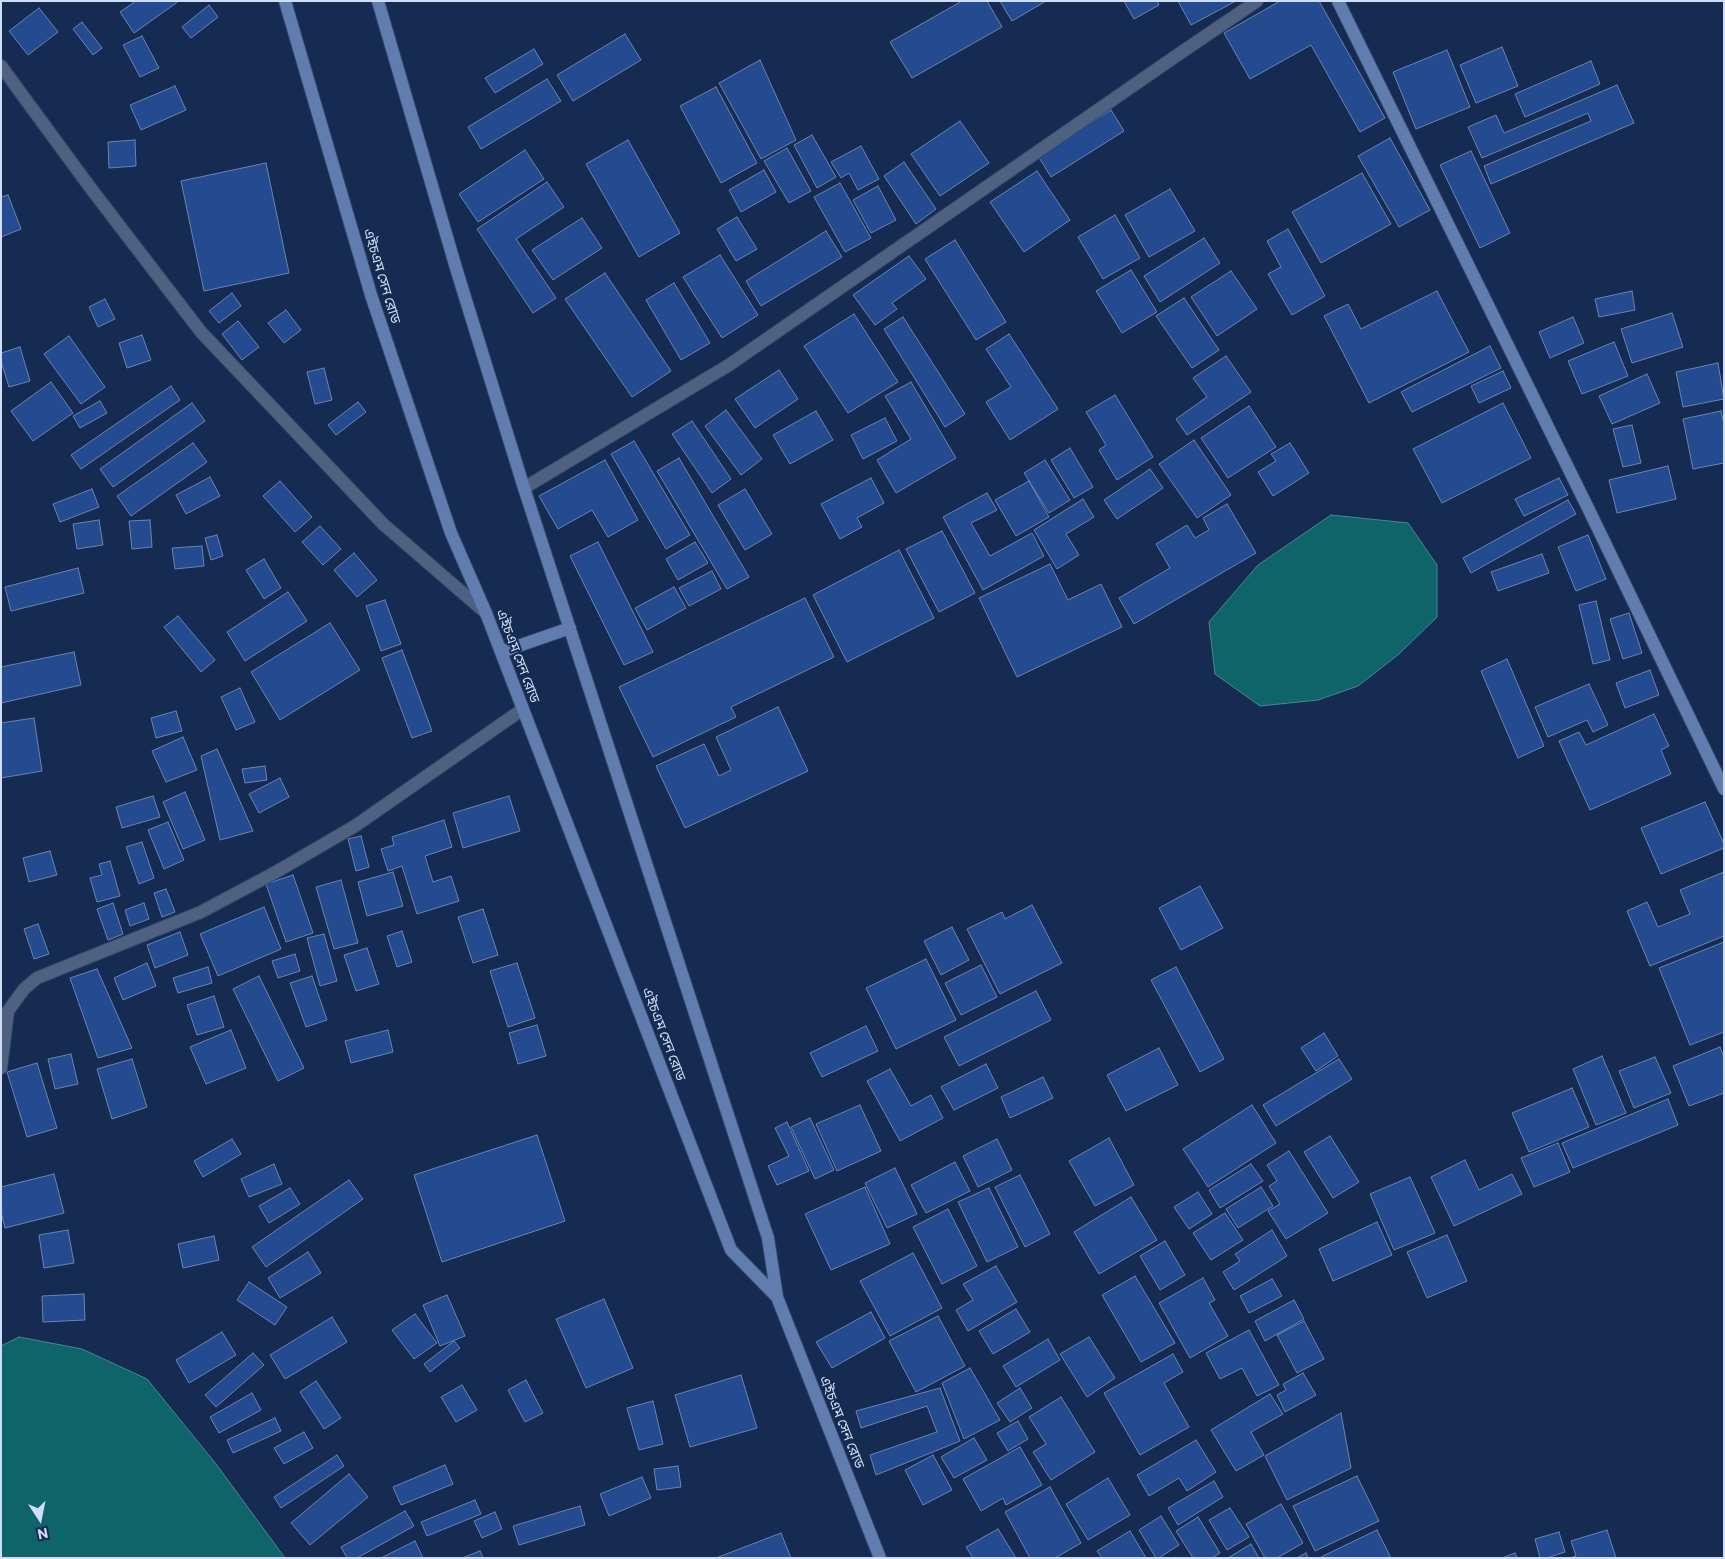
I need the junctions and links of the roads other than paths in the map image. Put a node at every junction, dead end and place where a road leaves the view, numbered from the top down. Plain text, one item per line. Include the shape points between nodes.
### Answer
1 (284, 1) edge
2 (378, 1) edge
3 (1258, 1) edge
4 (1338, 1) edge
5 (1, 66) edge
6 (524, 488) junction
7 (486, 613) junction
8 (570, 628) junction
9 (501, 652) junction
10 (523, 709) junction
11 (1724, 789) edge
12 (1, 1068) edge
13 (777, 1296) junction
14 (880, 1558) edge

1 - 7 main road, এইচএম সেন রোড via 371,295 451,533
2 - 6 main road, এইচএম সেন রোড
3 - 6 street via 729,365
4 - 11 main road
5 - 7 street via 201,332 383,524
6 - 8 main road, এইচএম সেন রোড
7 - 9 main road, এইচএম সেন রোড
8 - 9 main road
8 - 13 main road, এইচএম সেন রোড via 768,1238
9 - 10 main road, এইচএম সেন রোড
10 - 12 street via 355,826 276,872 201,912 37,978 24,989 8,1011
10 - 13 main road, এইচএম সেন রোড via 731,1250
13 - 14 main road, এইচএম সেন রোড

